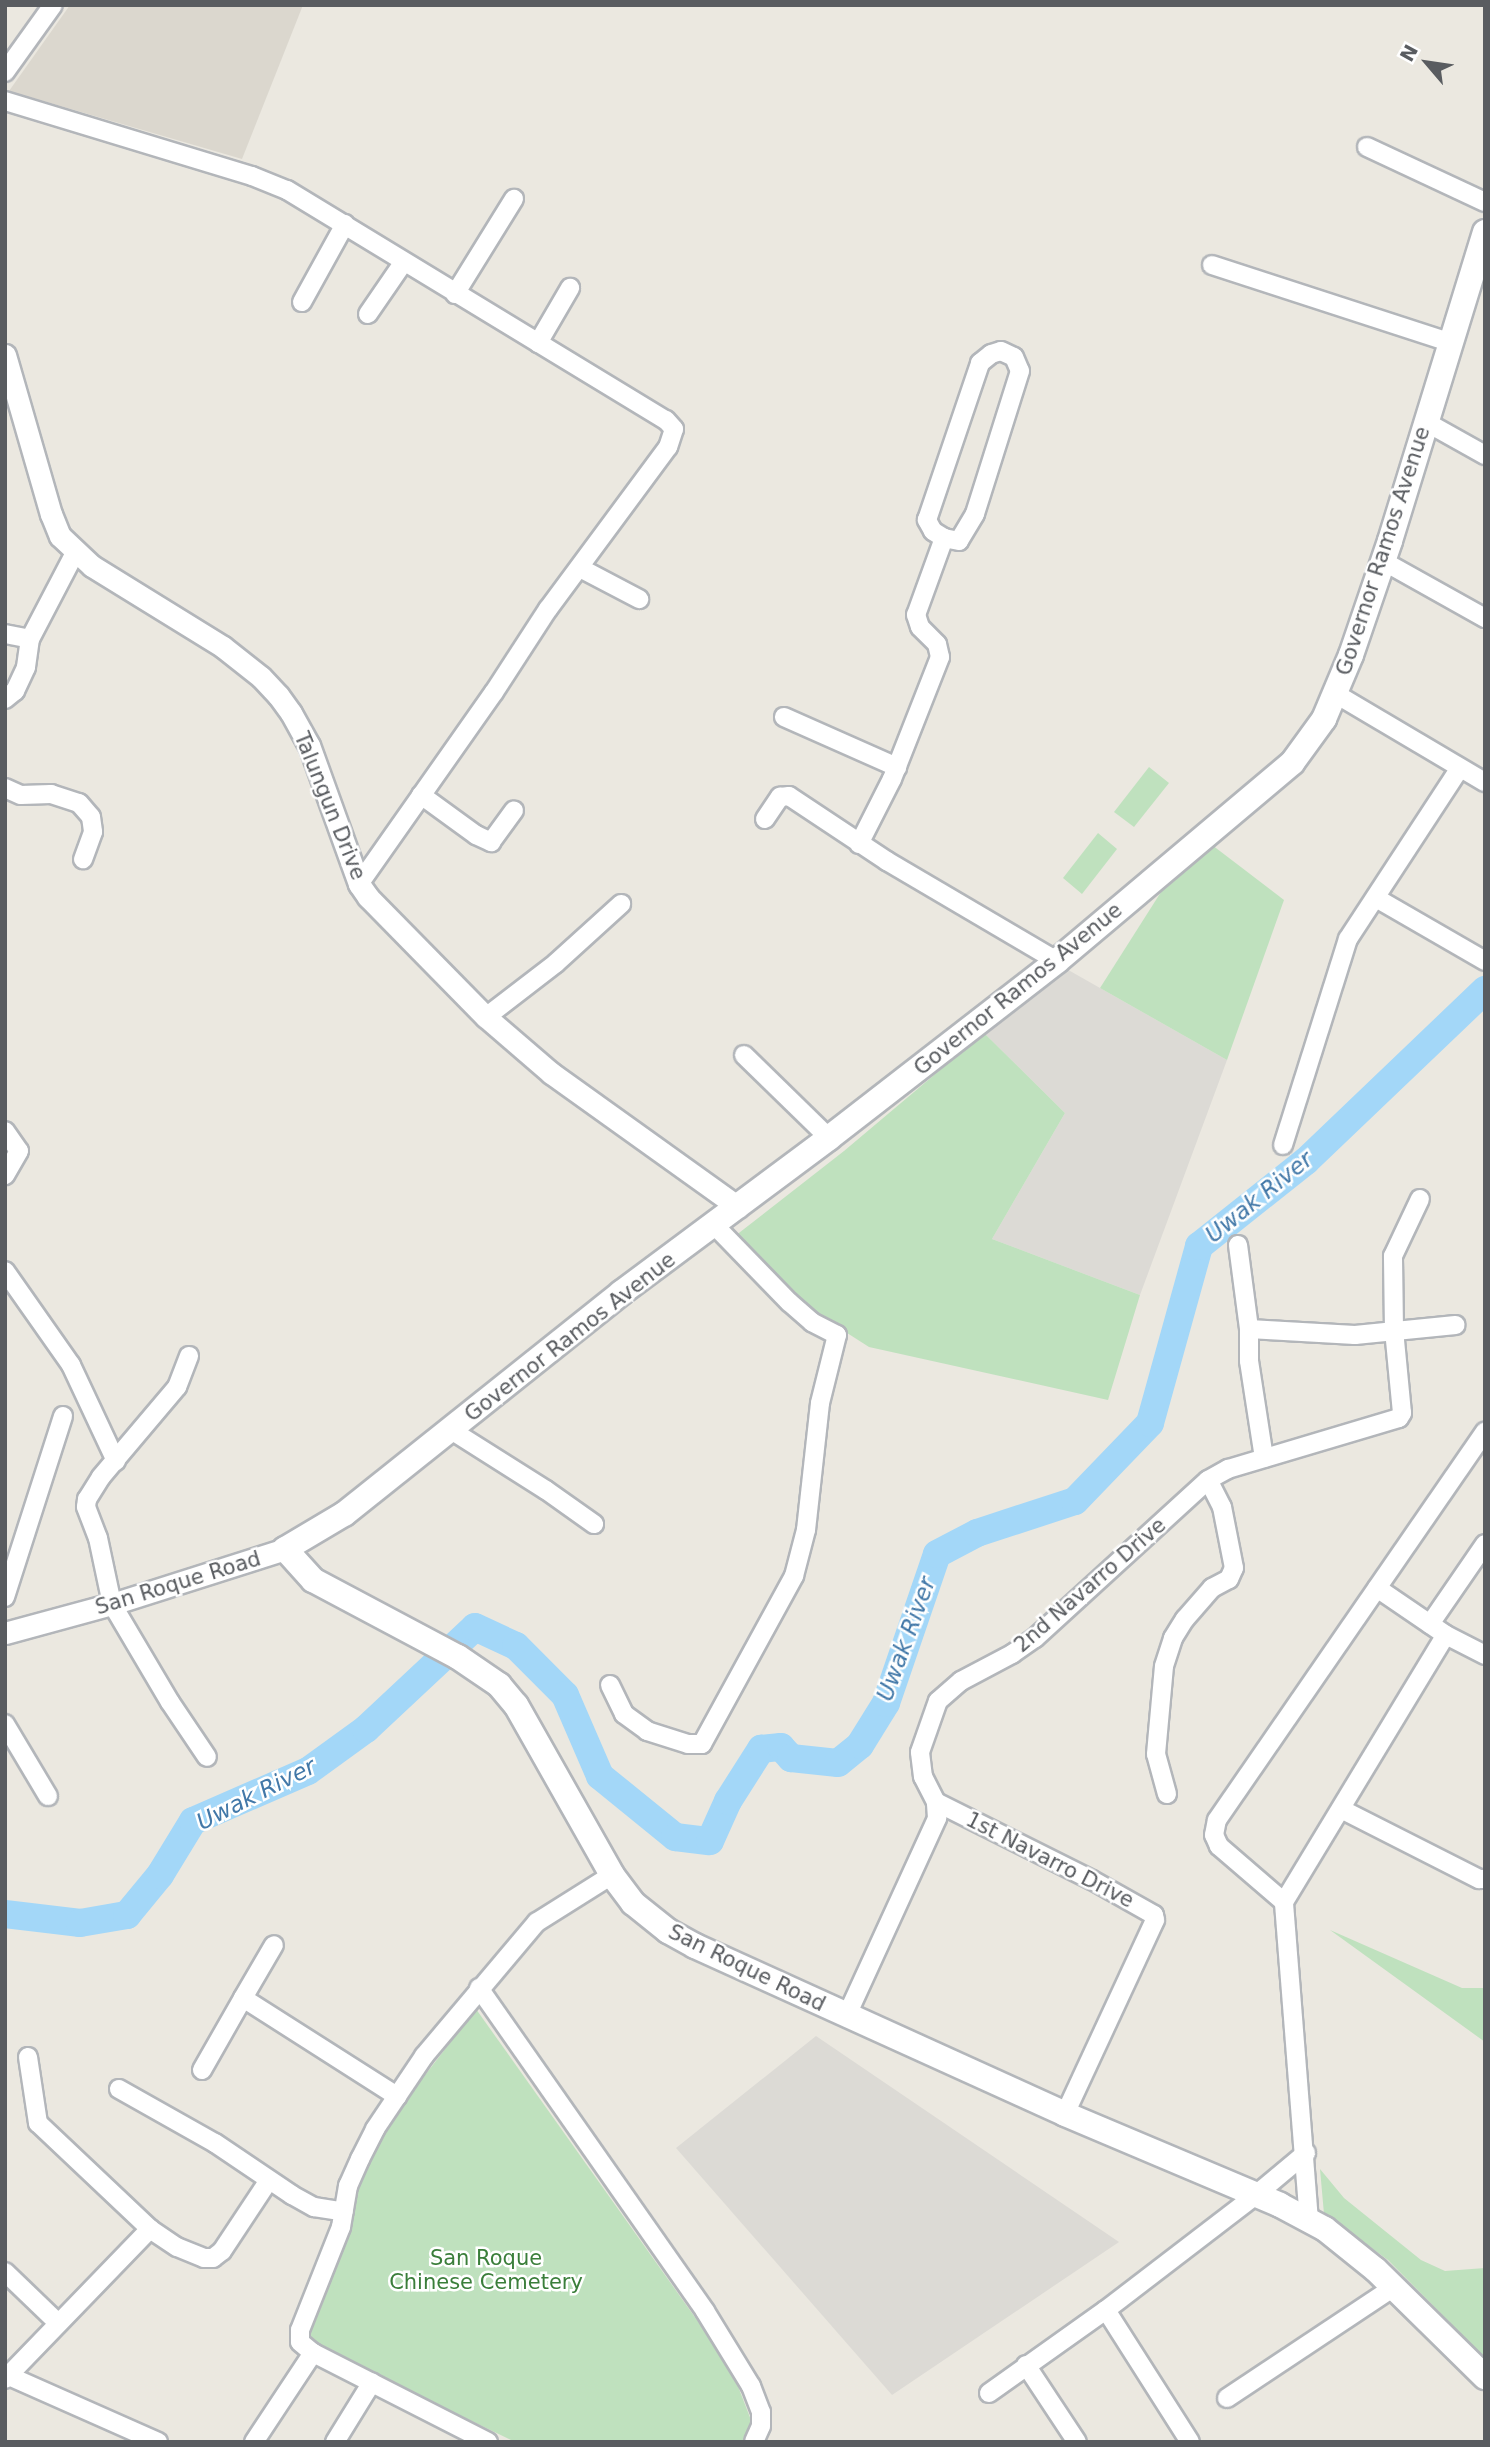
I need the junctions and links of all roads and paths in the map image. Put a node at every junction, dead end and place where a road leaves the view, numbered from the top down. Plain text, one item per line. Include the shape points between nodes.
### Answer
1 (52, 5) edge
2 (5, 72) edge
3 (5, 101) edge
4 (1367, 147) dead end
5 (514, 199) dead end
6 (1485, 202) edge
7 (345, 224) junction
8 (1485, 232) edge
9 (403, 263) junction
10 (1212, 265) dead end
11 (570, 288) dead end
12 (455, 294) junction
13 (302, 302) dead end
14 (368, 314) dead end
15 (1449, 342) junction
16 (538, 343) junction
17 (5, 355) edge
18 (1426, 422) junction
19 (1485, 455) edge
20 (944, 538) junction
21 (75, 553) junction
22 (1383, 561) junction
23 (580, 568) junction
24 (639, 599) dead end
25 (1485, 618) edge
26 (5, 634) edge
27 (30, 639) junction
28 (1336, 694) junction
29 (5, 699) edge
30 (784, 717) dead end
31 (897, 767) junction
32 (1460, 768) junction
33 (1485, 782) edge
34 (5, 788) edge
35 (421, 795) junction
36 (514, 810) dead end
37 (765, 819) dead end
38 (859, 844) junction
39 (83, 859) dead end
40 (359, 884) junction
41 (1376, 898) junction
42 (621, 904) dead end
43 (1057, 961) junction
44 (1485, 961) edge
45 (486, 1017) junction
46 (744, 1055) dead end
47 (5, 1131) edge
48 (830, 1138) junction
49 (1283, 1144) dead end
50 (5, 1175) edge
51 (1420, 1199) dead end
52 (738, 1207) junction
53 (714, 1225) junction
54 (1238, 1245) dead end
55 (5, 1271) edge
56 (1456, 1325) dead end
57 (1249, 1329) junction
58 (1394, 1329) junction
59 (189, 1356) dead end
60 (63, 1416) dead end
61 (451, 1430) junction
62 (1485, 1431) edge
63 (1264, 1458) junction
64 (116, 1461) junction
65 (1208, 1480) junction
66 (594, 1524) dead end
67 (1485, 1544) edge
68 (285, 1549) junction
69 (1377, 1588) junction
70 (5, 1597) edge
71 (112, 1604) junction
72 (1430, 1624) junction
73 (5, 1633) edge
74 (1446, 1635) junction
75 (1485, 1655) edge
76 (610, 1685) dead end
77 (5, 1724) edge
78 (12, 1750) edge
79 (207, 1756) dead end
80 (1167, 1794) dead end
81 (48, 1796) dead end
82 (936, 1802) junction
83 (1341, 1810) junction
84 (612, 1875) junction
85 (1485, 1879) edge
86 (1284, 1902) junction
87 (274, 1944) dead end
88 (479, 1988) junction
89 (243, 1997) junction
90 (846, 2015) junction
91 (28, 2057) dead end
92 (202, 2070) dead end
93 (119, 2089) dead end
94 (397, 2096) junction
95 (1065, 2114) junction
96 (1306, 2153) junction
97 (269, 2180) junction
98 (1257, 2194) junction
99 (344, 2213) junction
100 (1309, 2221) junction
101 (150, 2230) junction
102 (5, 2272) edge
103 (1394, 2287) junction
104 (1106, 2310) junction
105 (58, 2323) junction
106 (313, 2353) junction
107 (1026, 2365) junction
108 (1485, 2377) edge
109 (7, 2378) edge
110 (372, 2382) junction
111 (989, 2393) dead end
112 (1227, 2398) dead end
113 (158, 2442) edge
114 (254, 2442) edge
115 (335, 2442) edge
116 (488, 2442) edge
117 (754, 2442) edge
118 (1077, 2442) edge
119 (1190, 2442) edge

1 - 2 street
3 - 7 street via 252,176 287,190
4 - 6 street
5 - 12 street
7 - 9 street
7 - 13 street
8 - 15 main road, Governor Ramos Avenue
9 - 12 street
9 - 14 street
10 - 15 street
11 - 16 street
12 - 16 street
15 - 18 main road, Governor Ramos Avenue
16 - 23 street via 674,429 668,446
17 - 21 street, Talungun Drive via 51,514 60,536
18 - 19 street
18 - 22 main road, Governor Ramos Avenue
20 - 20 street via 933,531 928,520 931,501 980,363 1001,351 1014,357 1020,371 975,514 959,541
20 - 31 street via 916,615 920,627 937,644 940,657
21 - 27 street
21 - 40 street, Talungun Drive via 223,647 278,695 309,745
22 - 25 street
22 - 28 main road, Governor Ramos Avenue
23 - 24 street
23 - 35 street
26 - 27 street
27 - 29 street via 26,667 15,691
28 - 32 street
28 - 43 main road, Governor Ramos Avenue via 1306,746 1275,779
30 - 31 street
31 - 38 street
32 - 33 street
32 - 41 street
34 - 39 street via 21,795 51,793 79,803 91,817 93,832
35 - 36 street via 491,842
35 - 40 street
37 - 38 street via 780,797 789,796
38 - 43 street
40 - 45 street, Talungun Drive via 384,916
41 - 44 street
41 - 49 street via 1348,939
42 - 45 street via 556,963
43 - 48 main road, Governor Ramos Avenue
45 - 52 street, Talungun Drive via 551,1073
46 - 48 street
47 - 50 street via 19,1151
48 - 52 main road, Governor Ramos Avenue
51 - 58 street via 1393,1256
52 - 53 main road, Governor Ramos Avenue
53 - 61 main road, Governor Ramos Avenue via 621,1293
53 - 76 street via 789,1302 837,1335 820,1403 806,1530 794,1576 702,1744 647,1731 624,1714
54 - 57 street
55 - 64 street via 71,1365
56 - 58 street
57 - 58 street via 1354,1335
57 - 63 street via 1249,1361
58 - 63 street, 2nd Navarro Drive via 1399,1418
59 - 64 street via 177,1387
60 - 70 street
61 - 66 street
61 - 68 main road, Governor Ramos Avenue via 344,1514
62 - 69 street
63 - 65 street, 2nd Navarro Drive
64 - 71 street via 91,1492 86,1507 98,1538
65 - 80 street via 1222,1507 1234,1568 1229,1579 1212,1588 1185,1619 1167,1657 1156,1754
65 - 82 street, 2nd Navarro Drive via 1035,1638 961,1681 938,1700 920,1752 923,1777
67 - 72 street
68 - 71 street, San Roque Road
68 - 84 main road, San Roque Road via 313,1580 458,1657 499,1685 516,1705
69 - 72 street
69 - 86 street via 1217,1820 1214,1835 1219,1846
71 - 73 street, San Roque Road
71 - 79 street
72 - 74 street
74 - 75 street
74 - 83 street
77 - 78 street
78 - 81 street
82 - 90 street via 937,1818 927,1844
82 - 95 street, 1st Navarro Drive via 1154,1914
83 - 85 street
83 - 86 street
84 - 88 street via 537,1922
84 - 90 main road, San Roque Road via 633,1903 668,1931
86 - 96 street
87 - 89 street
88 - 94 street
88 - 117 street via 705,2311 751,2386 761,2412
89 - 92 street
89 - 94 street
90 - 95 main road, San Roque Road
91 - 101 street via 37,2123
93 - 97 street via 215,2143
94 - 99 street via 375,2129 348,2186
95 - 98 main road, San Roque Road
96 - 98 street
96 - 100 street
97 - 99 street via 314,2207
97 - 101 street via 213,2258 177,2247
98 - 100 main road, San Roque Road
98 - 104 street
99 - 106 street via 300,2330 300,2342
100 - 103 main road, San Roque Road
101 - 105 street
102 - 105 street
103 - 108 main road, San Roque Road
103 - 112 street
104 - 107 street
104 - 119 street
105 - 109 street
106 - 110 street
106 - 114 street
107 - 111 street
107 - 118 street
109 - 113 street
110 - 115 street
110 - 116 street

